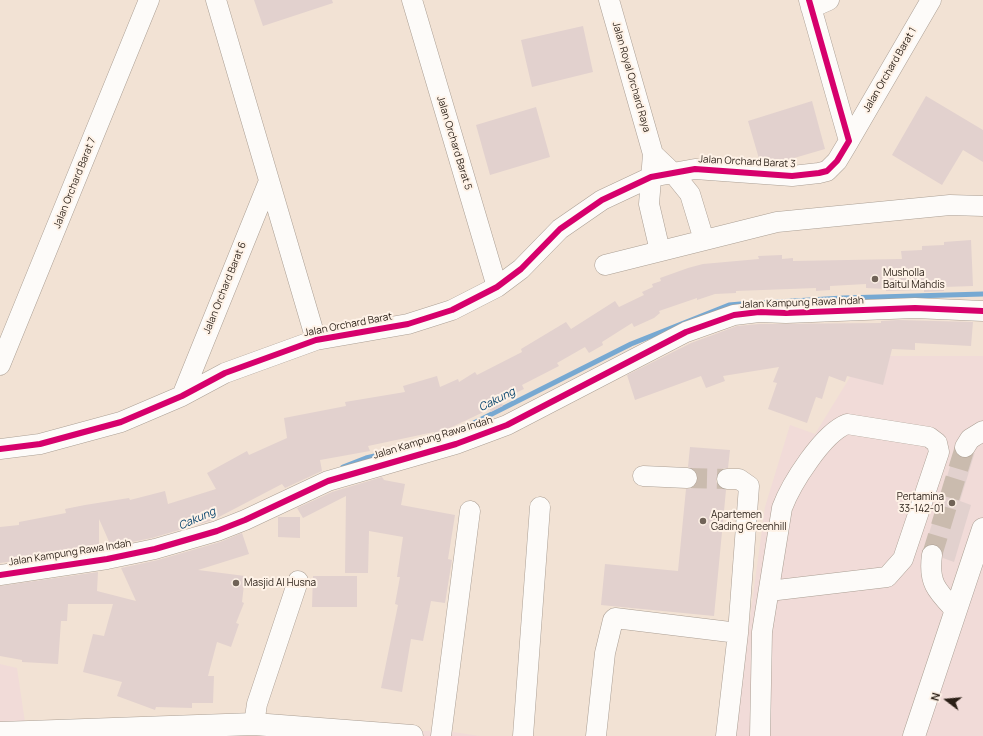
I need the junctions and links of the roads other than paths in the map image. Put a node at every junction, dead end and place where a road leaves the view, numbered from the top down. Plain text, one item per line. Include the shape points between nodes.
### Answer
1 (150, 0) edge
2 (216, 0) edge
3 (412, 0) edge
4 (609, 0) edge
5 (829, 0) edge
6 (931, 0) edge
7 (810, 4) edge
8 (849, 141) junction
9 (653, 154) junction
10 (673, 173) junction
11 (651, 177) junction
12 (269, 181) junction
13 (983, 206) edge
14 (704, 240) junction
15 (660, 251) junction
16 (605, 265) dead end
17 (497, 287) junction
18 (983, 311) edge
19 (316, 340) junction
20 (0, 365) edge
21 (182, 396) junction
22 (983, 431) edge
23 (965, 448) tunnel mouth
24 (0, 449) edge
25 (643, 476) dead end
26 (687, 478) tunnel mouth
27 (727, 479) tunnel mouth
28 (540, 507) dead end
29 (470, 511) dead end
30 (983, 529) edge
31 (932, 555) tunnel mouth
32 (0, 575) edge
33 (298, 581) dead end
34 (769, 591) junction
35 (956, 610) junction
36 (738, 633) junction
37 (254, 724) junction
38 (185, 731) edge
39 (0, 733) edge
40 (82, 733) edge
41 (331, 733) edge
42 (412, 736) edge
43 (441, 736) edge
44 (523, 736) edge
45 (596, 736) edge
46 (726, 736) edge
47 (760, 736) edge
48 (914, 736) edge

1 - 20 street, Jalan Orchard Barat 7
2 - 12 street
3 - 17 street, Jalan Orchard Barat 5
4 - 9 street, Jalan Royal Orchard Raya
5 - 7 street
6 - 8 street, Jalan Orchard Barat 1
7 - 8 street
8 - 10 street, Jalan Orchard Barat 3 via 837,161 827,171 819,173 792,176 696,169
9 - 10 street
9 - 11 street, Jalan Royal Orchard Raya
10 - 11 street, Jalan Orchard Barat 3
10 - 14 street via 690,194
11 - 15 street, Jalan Royal Orchard Raya via 649,204
11 - 17 street, Jalan Orchard Barat via 602,200 560,229 521,269
12 - 19 street
12 - 21 street, Jalan Orchard Barat 6
13 - 14 street via 950,205 777,222
14 - 15 street
15 - 16 street
17 - 19 street, Jalan Orchard Barat via 452,310 408,324
18 - 32 street, Jalan Kampung Rawa Indah via 915,308 734,314 686,332 507,425 456,444 328,481 217,531 155,549 107,559
19 - 21 street, Jalan Orchard Barat via 225,373
21 - 24 street, Jalan Orchard Barat via 121,422 40,444
22 - 23 street via 970,439
25 - 26 street
27 - 36 street via 739,479 749,486
28 - 44 street
29 - 43 street
30 - 35 main road
31 - 35 street via 930,567 936,590
33 - 37 street via 257,704
34 - 34 street via 782,508 788,492 816,451 838,427 846,424 929,437 937,443 939,452 927,488 903,559 894,571 887,577
34 - 47 street via 762,632
35 - 48 main road
36 - 45 street via 615,618 605,653
36 - 46 street
37 - 38 main road
37 - 41 main road
38 - 40 main road
39 - 40 main road
41 - 42 main road

